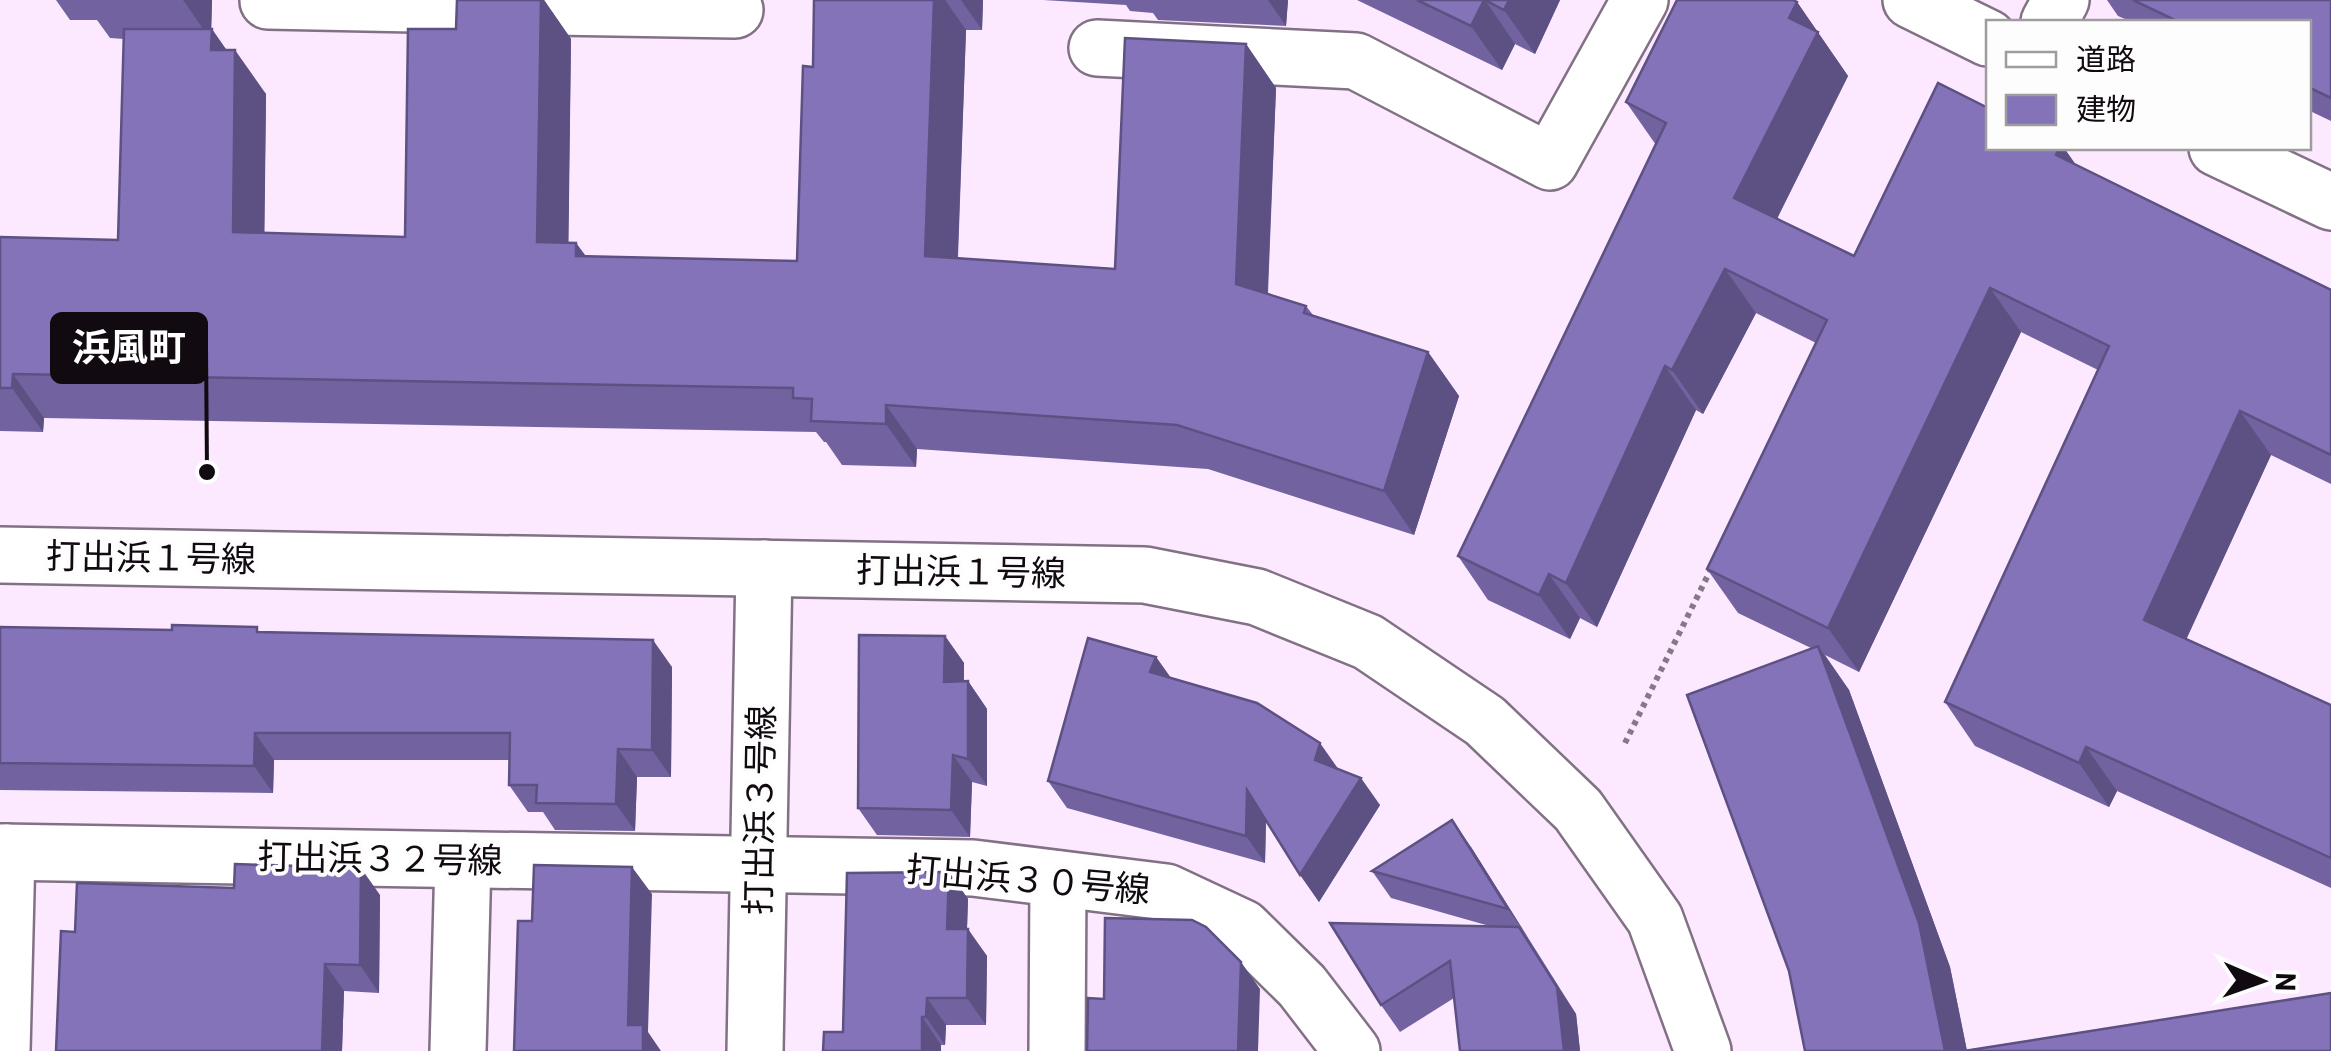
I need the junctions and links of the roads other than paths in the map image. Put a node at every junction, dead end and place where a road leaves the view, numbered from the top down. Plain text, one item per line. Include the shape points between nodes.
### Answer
1 (1640, 0) edge
2 (1911, 0) edge
3 (268, 1) edge
4 (554, 3) edge
5 (735, 10) dead end
6 (1986, 37) edge
7 (1098, 48) dead end
8 (2221, 150) edge
9 (2331, 202) edge
10 (0, 555) edge
11 (764, 568) junction
12 (4, 852) edge
13 (464, 860) junction
14 (760, 867) junction
15 (1058, 879) junction
16 (2, 1051) edge
17 (458, 1051) edge
18 (755, 1051) edge
19 (1057, 1051) edge
20 (1352, 1051) edge
21 (1703, 1051) edge

1 - 7 street via 1550,162 1356,61
2 - 6 street
3 - 4 street
4 - 5 street
8 - 9 street
10 - 11 street, 打出浜１号線
11 - 14 street, 打出浜３号線
11 - 21 street, 打出浜１号線 via 1145,576 1258,597 1368,642 1485,721 1578,810 1655,920
12 - 13 street, 打出浜３２号線
12 - 16 street
13 - 14 street, 打出浜３２号線
13 - 17 street
14 - 15 street, 打出浜３０号線 via 973,868
14 - 18 street, 打出浜３号線
15 - 19 street
15 - 20 street, 打出浜３０号線 via 1166,892 1243,928 1302,986

